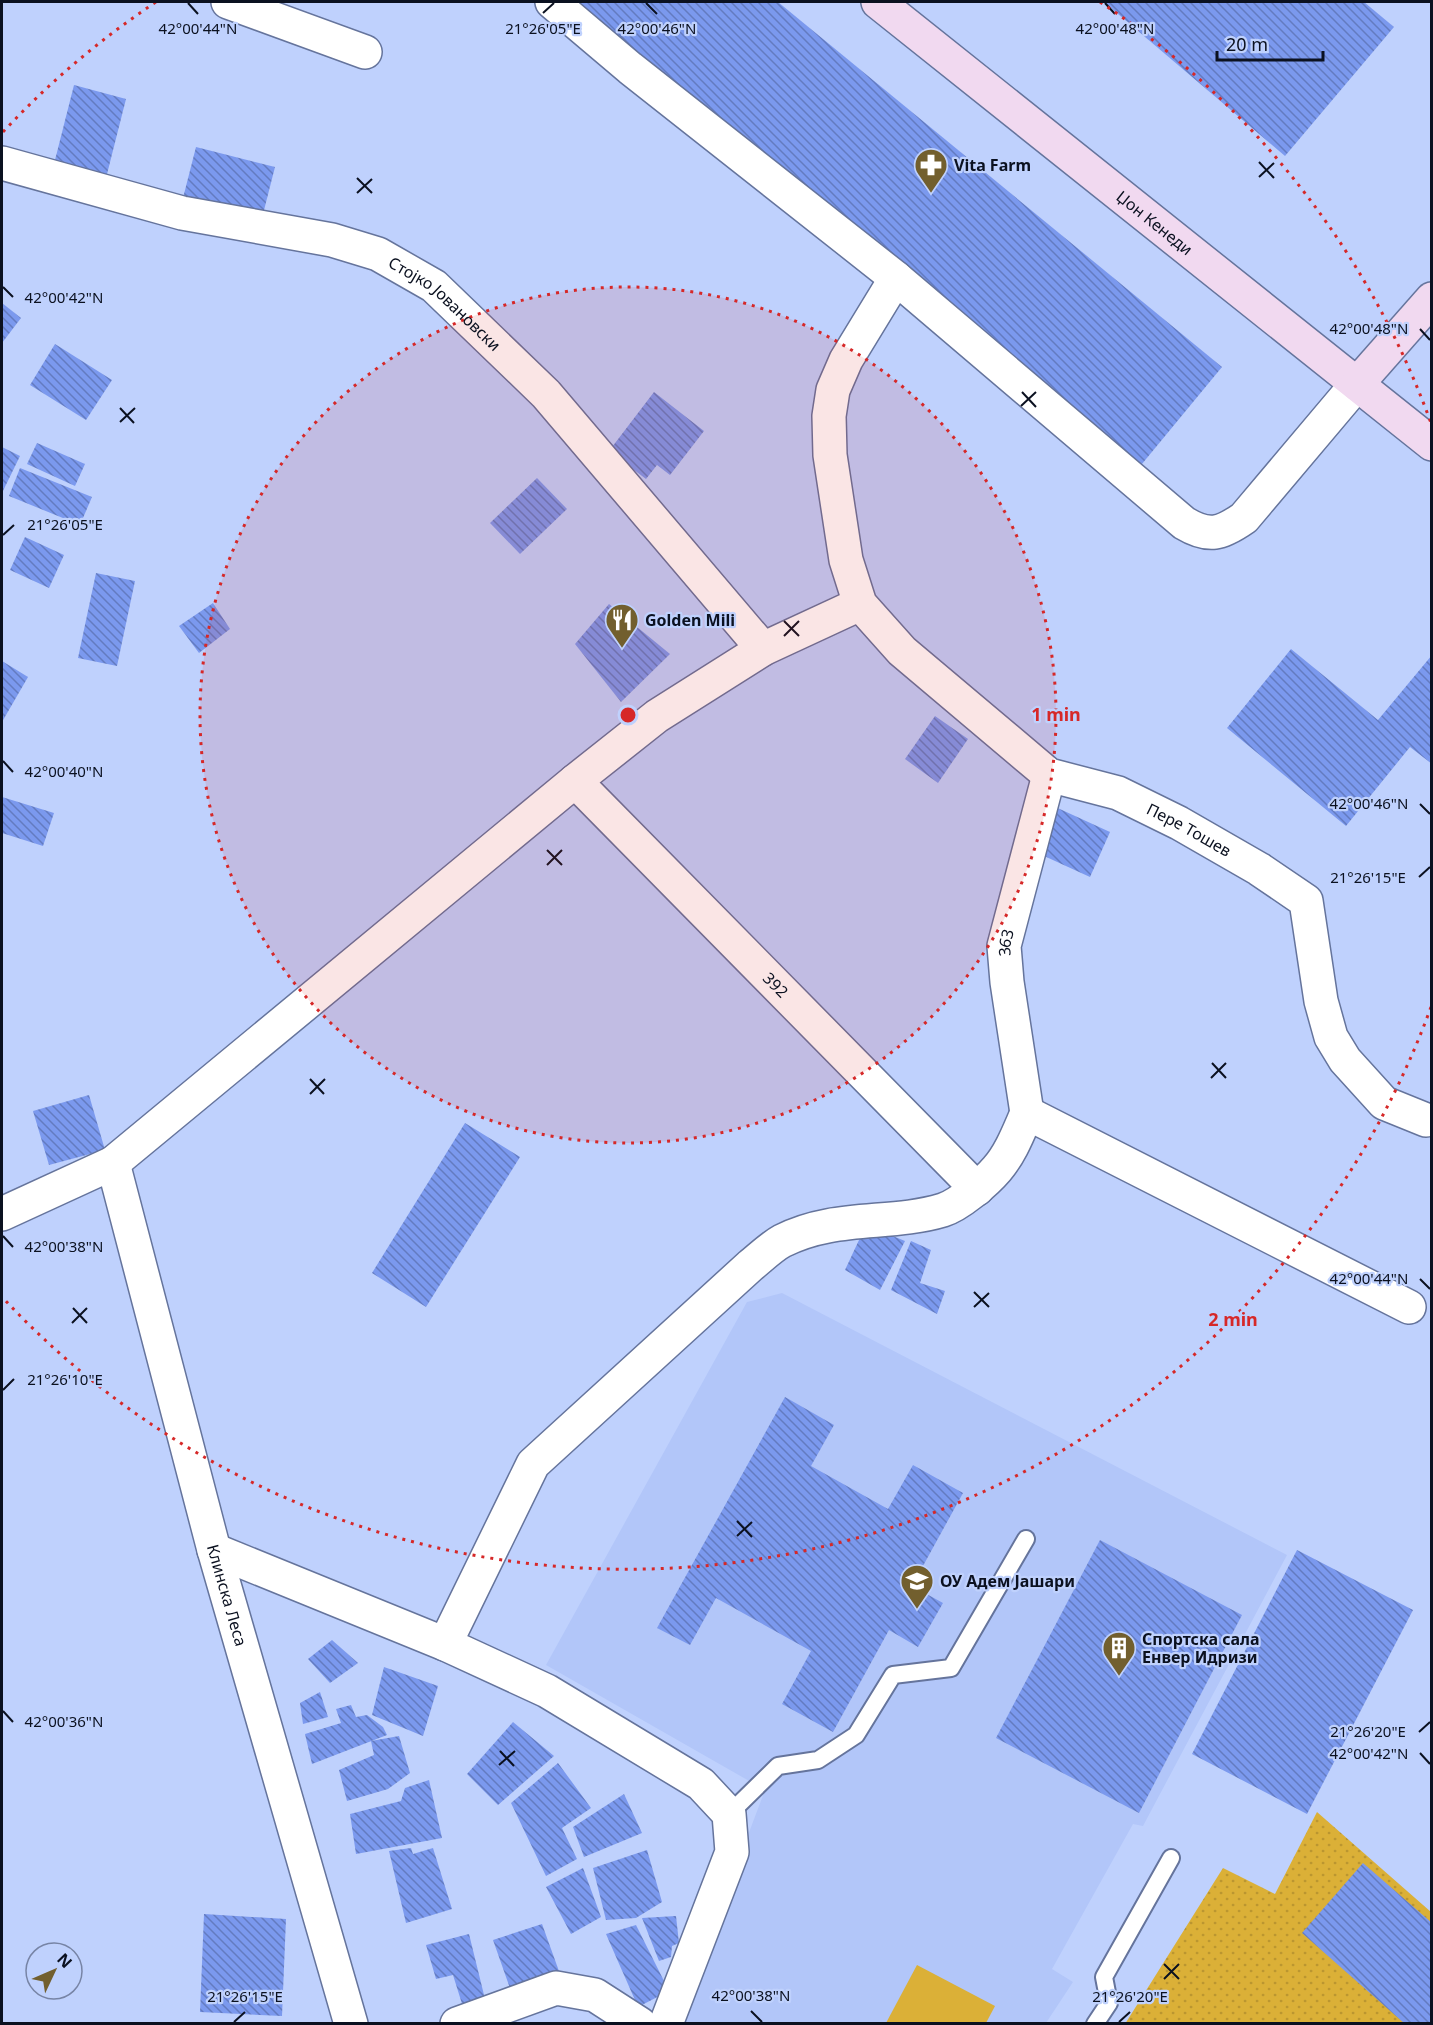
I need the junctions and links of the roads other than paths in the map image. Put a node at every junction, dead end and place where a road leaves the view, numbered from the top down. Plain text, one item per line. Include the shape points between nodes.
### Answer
1 (228, 2) edge
2 (552, 2) edge
3 (878, 2) edge
4 (365, 52) dead end
5 (2, 162) edge
6 (896, 278) junction
7 (1431, 299) edge
8 (1357, 384) junction
9 (1431, 444) edge
10 (860, 603) junction
11 (763, 649) junction
12 (1049, 775) junction
13 (574, 781) junction
14 (1027, 1113) junction
15 (1426, 1120) dead end
16 (113, 1163) junction
17 (977, 1189) junction
18 (2, 1214) edge
19 (1409, 1307) dead end
20 (1026, 1539) dead end
21 (214, 1550) junction
22 (445, 1644) junction
23 (729, 1814) junction
24 (1171, 1858) dead end
25 (351, 2024) edge
26 (457, 2024) edge
27 (640, 2024) edge
28 (666, 2024) edge
29 (1095, 2024) edge

1 - 4 street
2 - 6 street
3 - 8 street, Џон Кенеди
5 - 11 street, Стојко Јовановски via 183,213 332,240 378,254 434,286 546,394
6 - 8 street via 1198,531 1227,530 1244,518
6 - 10 street via 846,360 833,390 830,416 830,455 846,560
7 - 8 street
8 - 9 street, Џон Кенеди
10 - 11 street
10 - 12 street, Пере Тошев via 902,651
11 - 13 street via 657,716
12 - 14 street, 363 via 1004,945
12 - 15 street, Пере Тошев via 1118,793 1259,868 1306,901 1321,1001 1331,1037 1345,1060 1384,1103
13 - 16 street
13 - 17 street, 392
14 - 17 street via 1008,1153
14 - 19 street
16 - 18 street
16 - 21 street, Клинска Леса
17 - 22 street via 945,1209 809,1230 781,1241 750,1266 533,1464
20 - 23 lane via 951,1668 893,1675 856,1735 818,1760 778,1766
21 - 22 street
21 - 25 street, Клинска Леса
22 - 23 street via 547,1691 701,1784
23 - 28 street via 732,1852
24 - 29 lane via 1104,1977 1109,2003
26 - 27 street via 556,1988 596,1995

